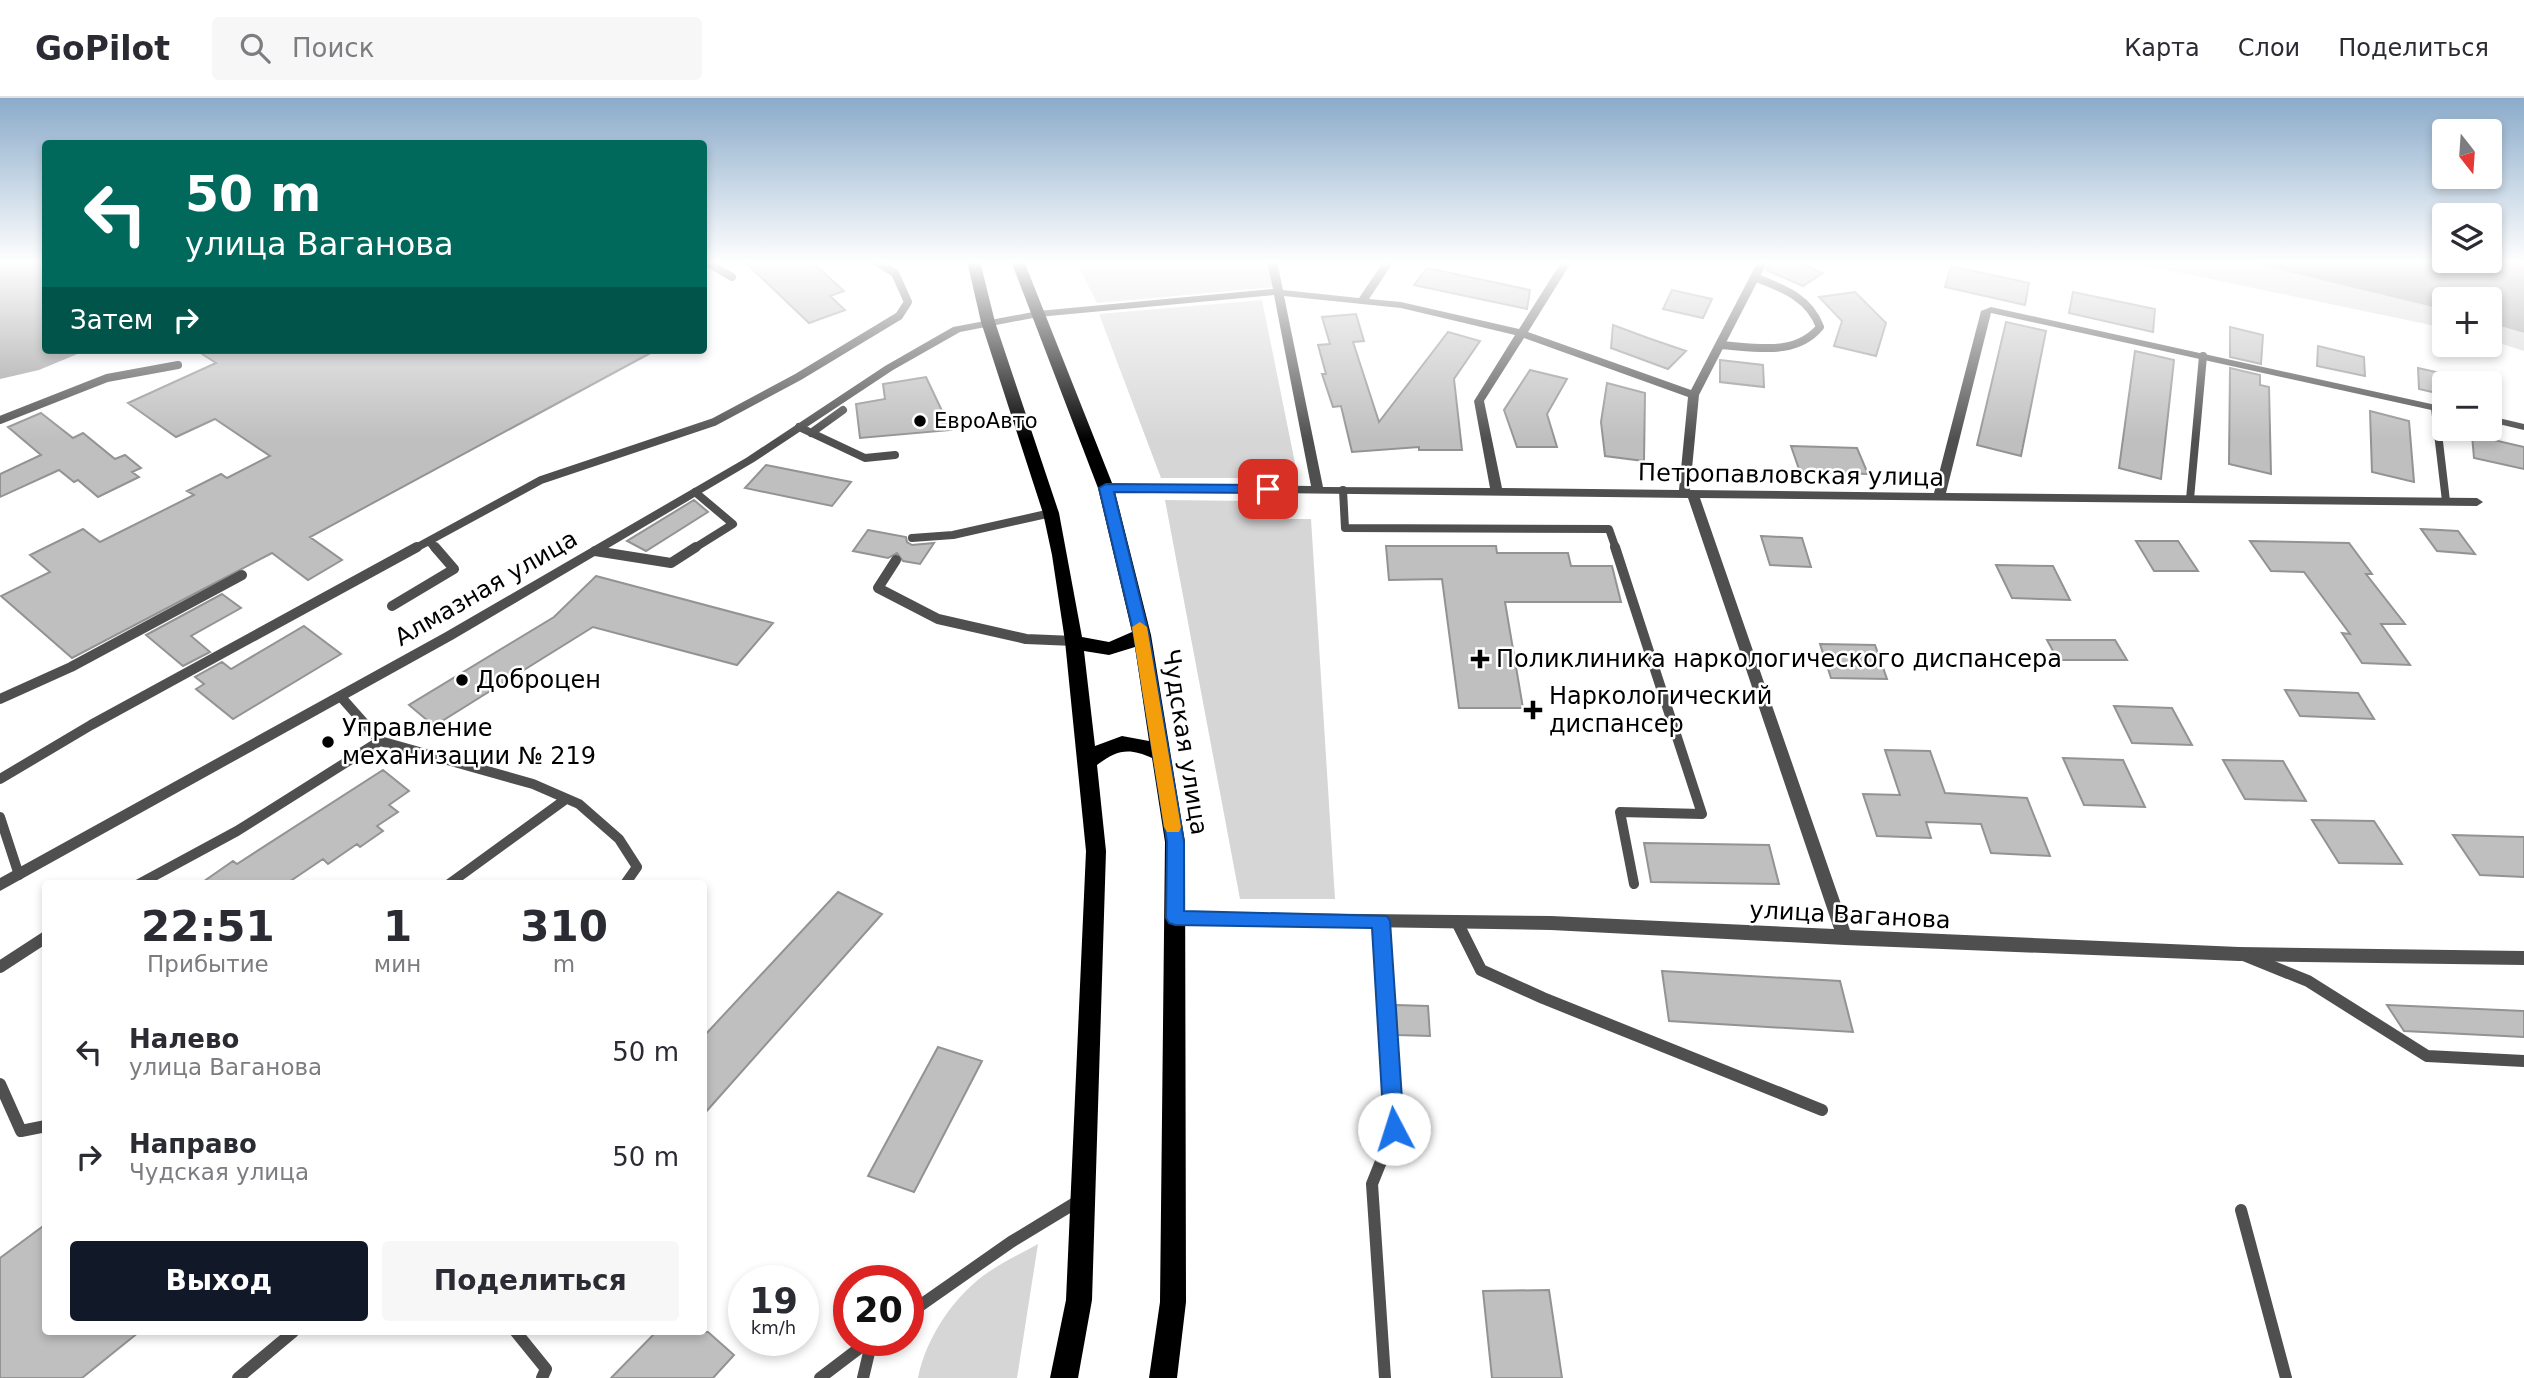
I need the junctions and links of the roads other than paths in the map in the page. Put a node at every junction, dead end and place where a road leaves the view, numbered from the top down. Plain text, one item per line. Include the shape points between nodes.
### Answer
1 (891, 321) edge
2 (996, 321) edge
3 (1041, 321) edge
4 (1284, 321) edge
5 (1468, 321) edge
6 (1529, 321) edge
7 (1732, 321) edge
8 (1819, 321) edge
9 (1984, 321) edge
10 (2045, 321) edge
11 (988, 322) junction
12 (1521, 333) junction
13 (1720, 345) junction
14 (2203, 356) junction
15 (178, 365) dead end
16 (1695, 395) junction
17 (2432, 407) edge
18 (843, 410) dead end
19 (0, 420) edge
20 (2502, 421) edge
21 (2524, 426) edge
22 (805, 430) junction
23 (2442, 441) edge
24 (895, 455) dead end
25 (1106, 488) junction
26 (1318, 490) junction
27 (1343, 490) junction
28 (695, 492) junction
29 (1497, 492) junction
30 (1689, 496) junction
31 (1939, 498) junction
32 (2190, 499) junction
33 (2446, 502) junction
34 (2477, 502) dead end
35 (1051, 513) junction
36 (912, 538) dead end
37 (429, 541) junction
38 (595, 551) junction
39 (896, 560) dead end
40 (242, 575) dead end
41 (392, 606) dead end
42 (1142, 635) junction
43 (1074, 641) junction
44 (341, 697) junction
45 (0, 699) edge
46 (380, 741) junction
47 (1160, 753) junction
48 (1087, 762) junction
49 (0, 779) edge
50 (566, 799) junction
51 (0, 817) edge
52 (19, 875) junction
53 (146, 880) edge
54 (455, 880) edge
55 (628, 880) edge
56 (1634, 884) dead end
57 (0, 885) edge
58 (1175, 918) junction
59 (1381, 921) junction
60 (1457, 922) junction
61 (1845, 938) junction
62 (42, 940) edge
63 (2239, 954) junction
64 (2524, 958) edge
65 (0, 967) edge
66 (2524, 1060) edge
67 (0, 1084) edge
68 (1822, 1110) dead end
69 (42, 1127) edge
70 (1083, 1198) junction
71 (2241, 1210) dead end
72 (924, 1303) edge
73 (289, 1335) edge
74 (518, 1335) edge
75 (850, 1356) edge
76 (868, 1356) edge
77 (238, 1378) edge
78 (542, 1378) edge
79 (820, 1378) edge
80 (863, 1378) edge
81 (1064, 1378) edge
82 (1163, 1378) edge
83 (1385, 1378) edge
84 (2286, 1378) edge

1 - 37 lane via 714,422 541,480
2 - 11 street, Алмазная улица
3 - 25 highway, Чудская улица
4 - 26 street
5 - 12 street, Алмазная улица
6 - 12 street
7 - 13 street
8 - 13 lane via 1814,337 1801,345
9 - 31 street
10 - 14 street
11 - 22 street, Алмазная улица via 957,329 923,347
11 - 35 highway
12 - 16 street, Алмазная улица
12 - 29 street via 1479,401
13 - 16 street
14 - 17 street
14 - 32 lane
15 - 19 lane via 107,378
16 - 30 street
18 - 22 lane
20 - 21 street
22 - 24 lane via 865,457
22 - 28 street, Алмазная улица
23 - 33 lane
25 - 26 street, Петропавловская улица
25 - 42 highway, Чудская улица
26 - 27 street, Петропавловская улица
27 - 29 street, Петропавловская улица
27 - 56 lane via 1345,528 1609,529 1702,814 1620,812
28 - 38 street, Алмазная улица
28 - 38 lane via 733,524 671,563
29 - 30 street, Петропавловская улица
30 - 31 street, Петропавловская улица
30 - 61 street
31 - 32 street, Петропавловская улица
32 - 33 street, Петропавловская улица
33 - 34 street, Петропавловская улица
35 - 36 lane via 953,535
35 - 43 highway
37 - 41 lane via 454,569
37 - 49 lane
38 - 44 street, Алмазная улица
39 - 43 lane via 878,588 938,619 1026,639
40 - 45 lane via 71,667
42 - 43 highway via 1122,647 1100,650
42 - 47 highway, Чудская улица
43 - 48 highway
44 - 46 lane
44 - 52 street, Алмазная улица
46 - 50 lane via 533,784
46 - 53 lane via 237,831
47 - 48 highway via 1137,741 1107,746
47 - 58 highway, Чудская улица via 1175,842
48 - 70 highway via 1096,851
50 - 54 lane
50 - 55 lane via 579,804 619,839 637,867
51 - 52 lane
52 - 57 street, Алмазная улица
58 - 59 street, улица Ваганова
58 - 82 highway, Чудская улица via 1173,1302
59 - 60 street, улица Ваганова
59 - 83 lane via 1394,1129 1372,1184
60 - 61 street, улица Ваганова
60 - 68 lane via 1481,970
61 - 63 street, улица Ваганова
62 - 65 lane
63 - 64 street, улица Ваганова
63 - 66 lane via 2308,981 2427,1056
67 - 69 lane via 21,1131
70 - 72 lane
70 - 81 highway via 1079,1300
71 - 84 lane
73 - 77 lane
74 - 78 lane via 546,1369
75 - 79 lane
76 - 80 lane

